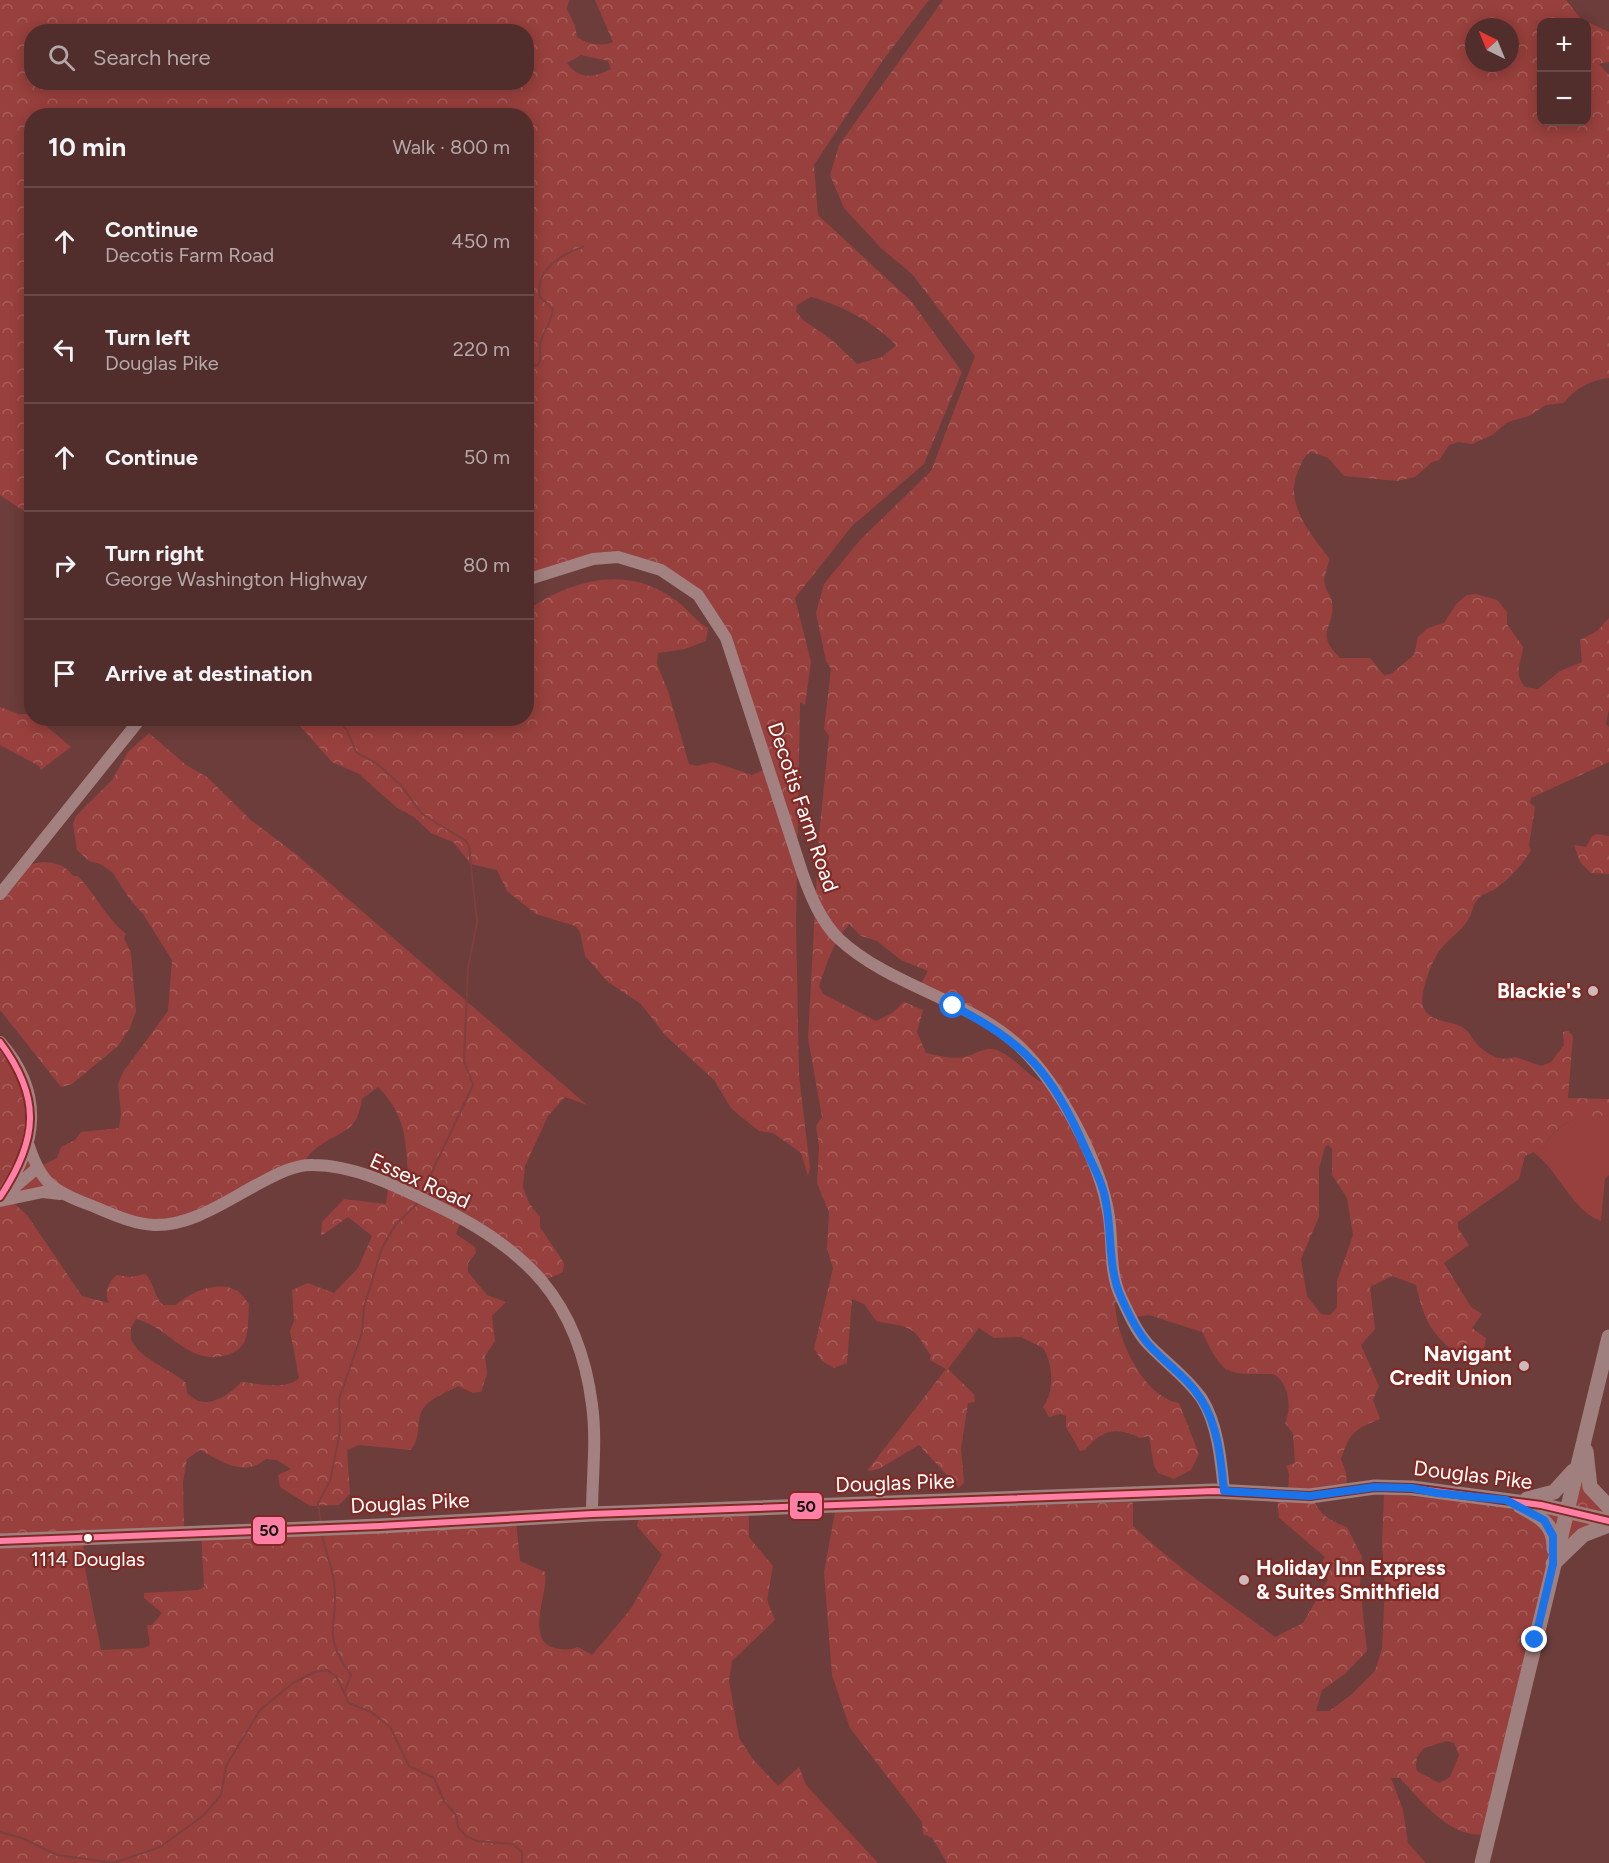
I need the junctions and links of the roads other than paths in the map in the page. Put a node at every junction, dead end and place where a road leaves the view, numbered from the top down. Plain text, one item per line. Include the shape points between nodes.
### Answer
1 (534, 577) edge
2 (135, 726) edge
3 (0, 894) edge
4 (0, 1042) edge
5 (29, 1146) junction
6 (36, 1169) junction
7 (60, 1194) junction
8 (0, 1199) edge
9 (1609, 1337) edge
10 (1583, 1446) junction
11 (1224, 1491) junction
12 (1506, 1500) junction
13 (1609, 1507) edge
14 (1567, 1510) junction
15 (592, 1514) junction
16 (1609, 1523) edge
17 (0, 1541) edge
18 (1553, 1564) junction
19 (1482, 1863) edge

1 - 11 street, Decotis Farm Road via 593,559 618,557 661,570 698,595 726,638 814,905 837,937 878,965 993,1025 1019,1047 1060,1096 1103,1188 1119,1294 1149,1345 1202,1400 1212,1420
2 - 3 street
4 - 5 street via 15,1061 26,1090 31,1118
5 - 6 street, Essex Road
5 - 8 street
6 - 7 street, Essex Road
6 - 8 street
7 - 8 street via 43,1192
7 - 15 street, Essex Road via 126,1220 153,1225 185,1222 280,1172 312,1164 388,1182 502,1242 536,1273 565,1312 583,1354 592,1407
9 - 10 main road
10 - 12 main road via 1578,1463 1561,1488 1539,1497
10 - 13 main road via 1590,1487
10 - 14 main road
11 - 12 main road, Douglas Pike via 1310,1496 1375,1487 1412,1488
11 - 15 main road, Douglas Pike
12 - 14 main road, Douglas Pike
12 - 18 main road via 1548,1525 1553,1536
14 - 16 main road, Douglas Pike
14 - 18 main road
15 - 17 main road, Douglas Pike
16 - 18 main road via 1582,1536
18 - 19 main road

